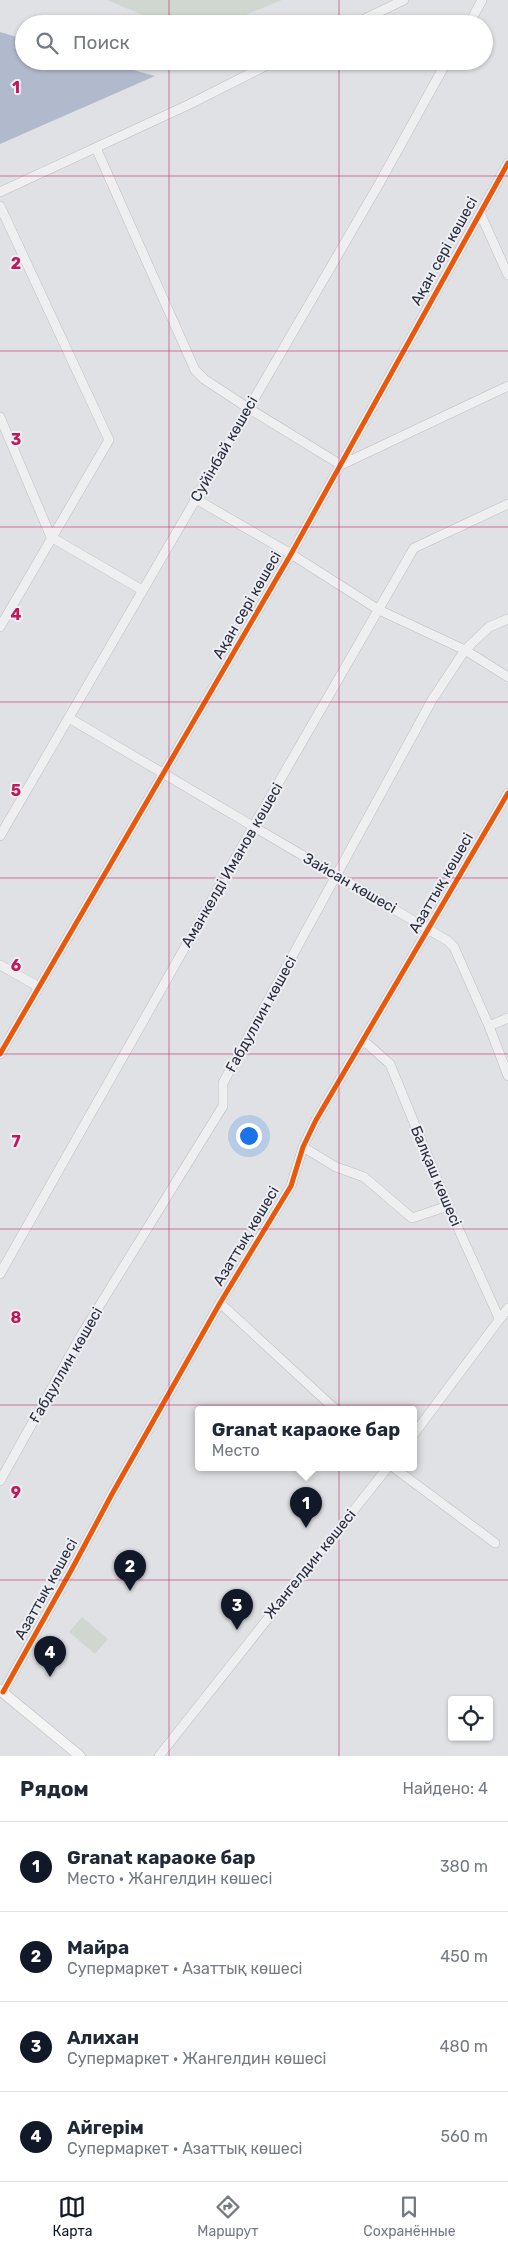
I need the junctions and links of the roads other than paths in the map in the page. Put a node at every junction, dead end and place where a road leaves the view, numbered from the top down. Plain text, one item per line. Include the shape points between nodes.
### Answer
1 (404, 0) edge
2 (482, 0) edge
3 (373, 15) edge
4 (473, 15) edge
5 (256, 70) edge
6 (442, 70) edge
7 (96, 148) junction
8 (508, 163) edge
9 (0, 192) edge
10 (0, 206) edge
11 (480, 213) junction
12 (508, 275) edge
13 (508, 386) edge
14 (248, 408) junction
15 (0, 417) edge
16 (341, 465) junction
17 (194, 498) junction
18 (508, 504) edge
19 (51, 537) junction
20 (291, 554) junction
21 (142, 590) junction
22 (379, 610) junction
23 (508, 619) edge
24 (0, 627) edge
25 (465, 650) junction
26 (508, 677) edge
27 (70, 718) junction
28 (164, 773) junction
29 (506, 797) edge
30 (508, 810) edge
31 (253, 827) junction
32 (0, 836) edge
33 (337, 875) junction
34 (428, 929) junction
35 (0, 965) edge
36 (39, 988) junction
37 (508, 1018) edge
38 (489, 1026) junction
39 (364, 1041) junction
40 (0, 1054) edge
41 (508, 1076) edge
42 (303, 1147) junction
43 (448, 1206) junction
44 (0, 1274) edge
45 (220, 1303) junction
46 (508, 1308) edge
47 (499, 1318) junction
48 (331, 1406) edge
49 (417, 1430) edge
50 (385, 1471) edge
51 (398, 1471) edge
52 (0, 1481) edge
53 (495, 1543) dead end
54 (1, 1691) edge
55 (80, 1756) edge
56 (159, 1756) edge

1 - 3 street
2 - 4 street
5 - 7 street
6 - 14 street, Суйінбай көшесі
7 - 9 street
7 - 14 street via 195,370
8 - 11 street, Ақан сері көшесі
10 - 19 street via 108,440
11 - 12 street
11 - 16 street, Ақан сері көшесі
13 - 16 street
14 - 16 street
14 - 17 street, Суйінбай көшесі
15 - 19 street
16 - 20 street, Ақан сері көшесі
17 - 20 street
17 - 21 street, Суйінбай көшесі
18 - 22 street, Аманкелді Иманов көшесі via 414,548
19 - 21 street
19 - 24 street
20 - 22 street
20 - 28 street, Ақан сері көшесі
21 - 27 street, Суйінбай көшесі
22 - 25 street
22 - 31 street, Аманкелді Иманов көшесі
23 - 25 street, Ғабдуллин көшесі via 489,628
25 - 26 street
25 - 33 street, Ғабдуллин көшесі via 432,700
27 - 28 street, Зайсан көшесі
27 - 32 street, Суйінбай көшесі
28 - 31 street, Зайсан көшесі
28 - 36 street, Ақан сері көшесі
29 - 30 street
29 - 34 street, Азаттық көшесі
31 - 33 street, Зайсан көшесі
31 - 44 street, Аманкелді Иманов көшесі
33 - 34 street, Зайсан көшесі
33 - 52 street, Ғабдуллин көшесі via 223,1084 223,1106 82,1334
34 - 38 street, Зайсан көшесі via 454,947
34 - 39 street, Азаттық көшесі
35 - 36 street
36 - 40 street, Ақан сері көшесі
37 - 38 street
38 - 41 street, Зайсан көшесі
39 - 42 street, Азаттық көшесі
39 - 43 street, Балқаш көшесі via 390,1064
42 - 43 street via 336,1167 364,1177 412,1218
42 - 45 street, Азаттық көшесі via 291,1186
43 - 47 street, Балқаш көшесі
45 - 48 street
45 - 54 street, Азаттық көшесі
46 - 47 street
47 - 49 street
50 - 56 street, Жангелдин көшесі
51 - 53 street
54 - 55 main road

